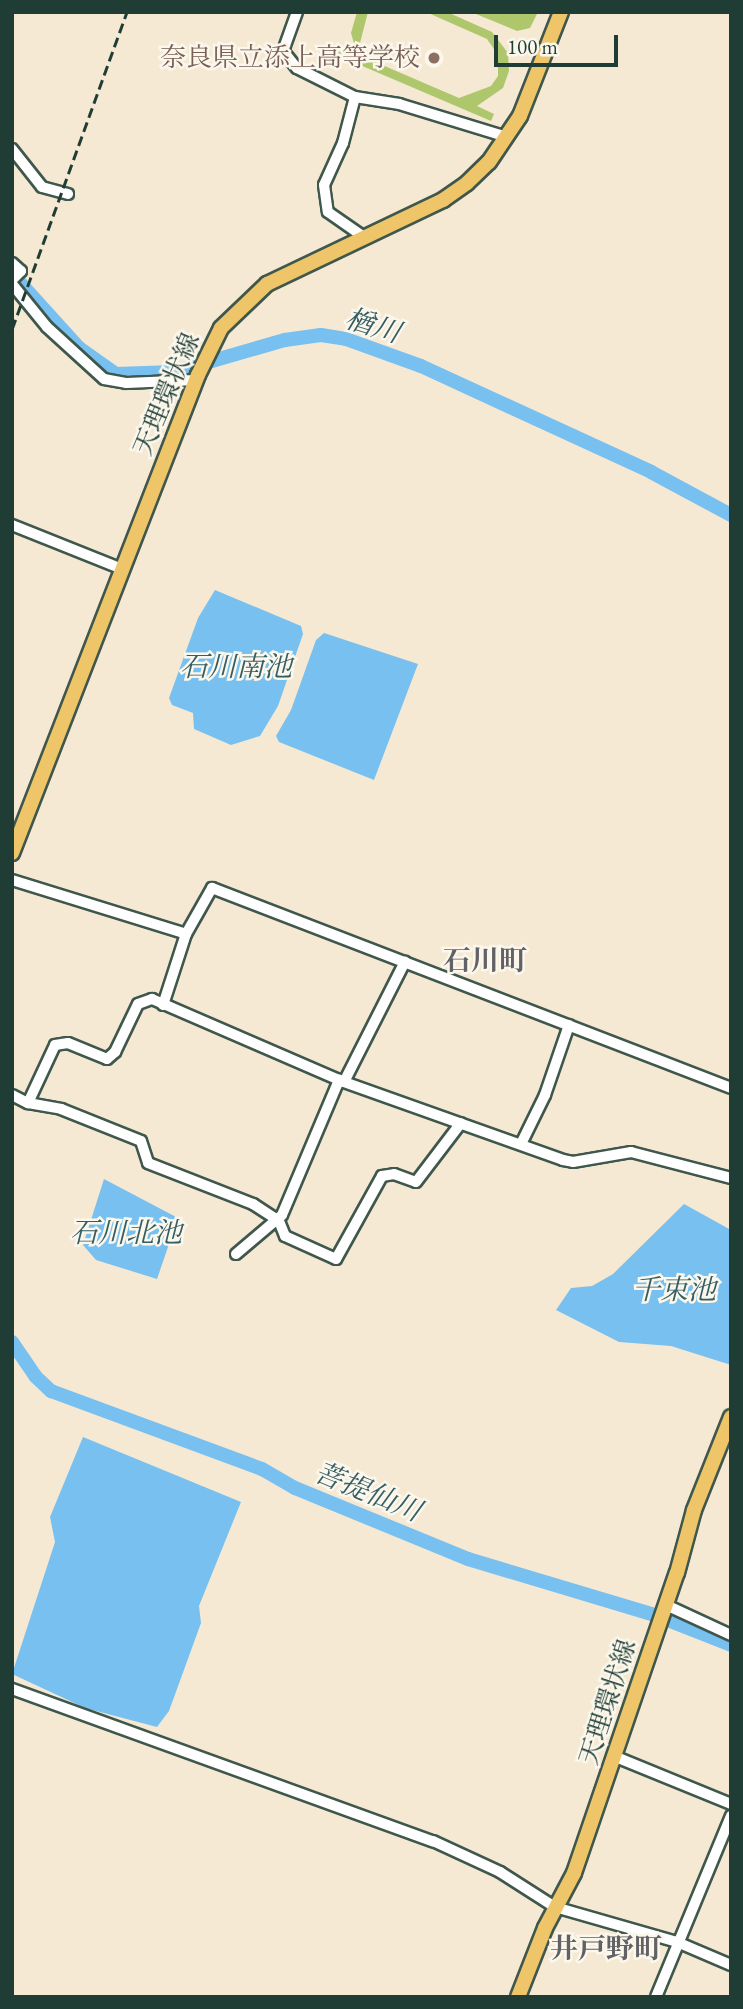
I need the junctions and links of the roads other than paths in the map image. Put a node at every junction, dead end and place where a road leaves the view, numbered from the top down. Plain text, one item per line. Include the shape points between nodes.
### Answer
1 (297, 12) edge
2 (561, 12) edge
3 (355, 97) junction
4 (507, 137) junction
5 (12, 149) edge
6 (68, 194) dead end
7 (364, 237) junction
8 (12, 263) edge
9 (12, 282) edge
10 (197, 378) junction
11 (12, 525) edge
12 (122, 569) junction
13 (12, 853) edge
14 (12, 880) edge
15 (186, 934) junction
16 (405, 962) junction
17 (163, 1005) junction
18 (569, 1025) junction
19 (342, 1081) junction
20 (731, 1088) edge
21 (12, 1095) edge
22 (28, 1103) junction
23 (461, 1123) junction
24 (521, 1144) junction
25 (731, 1178) edge
26 (279, 1221) junction
27 (236, 1254) dead end
28 (731, 1417) edge
29 (666, 1606) junction
30 (731, 1635) edge
31 (12, 1689) edge
32 (616, 1757) junction
33 (731, 1804) edge
34 (731, 1816) edge
35 (555, 1907) junction
36 (677, 1942) junction
37 (731, 1965) edge
38 (518, 1997) edge
39 (656, 1997) edge

1 - 3 street via 283,51 287,60
2 - 4 main road, 天理環状線 via 520,116
3 - 4 street via 399,104
3 - 7 street via 343,143 324,185 328,212
4 - 7 main road, 天理環状線 via 489,162 443,200
5 - 6 street via 42,187
7 - 10 main road, 天理環状線 via 267,284 222,328
8 - 9 street via 21,271
9 - 10 street via 47,327 104,379 126,383
10 - 12 main road, 天理環状線
11 - 12 street
12 - 13 main road, 天理環状線
14 - 15 street
15 - 16 street via 212,888
15 - 17 street
16 - 18 street
16 - 19 street
17 - 19 street via 229,1029
17 - 22 street via 152,999 138,1004 116,1052 107,1059 68,1043 55,1045
18 - 20 street
18 - 24 street via 545,1094
19 - 23 street
19 - 26 street
21 - 22 street
22 - 26 street via 61,1109 141,1141 148,1163 225,1191
23 - 24 street
23 - 26 street via 416,1182 382,1175 336,1259 285,1236
24 - 25 street via 573,1163 631,1152
26 - 27 street
28 - 29 main road, 天理環状線 via 694,1510
29 - 30 street
29 - 32 main road, 天理環状線
31 - 35 street via 433,1842 500,1872
32 - 33 street
32 - 35 main road, 天理環状線 via 565,1895
34 - 36 street
35 - 36 street
35 - 38 main road, 天理環状線
36 - 37 street
36 - 39 street

